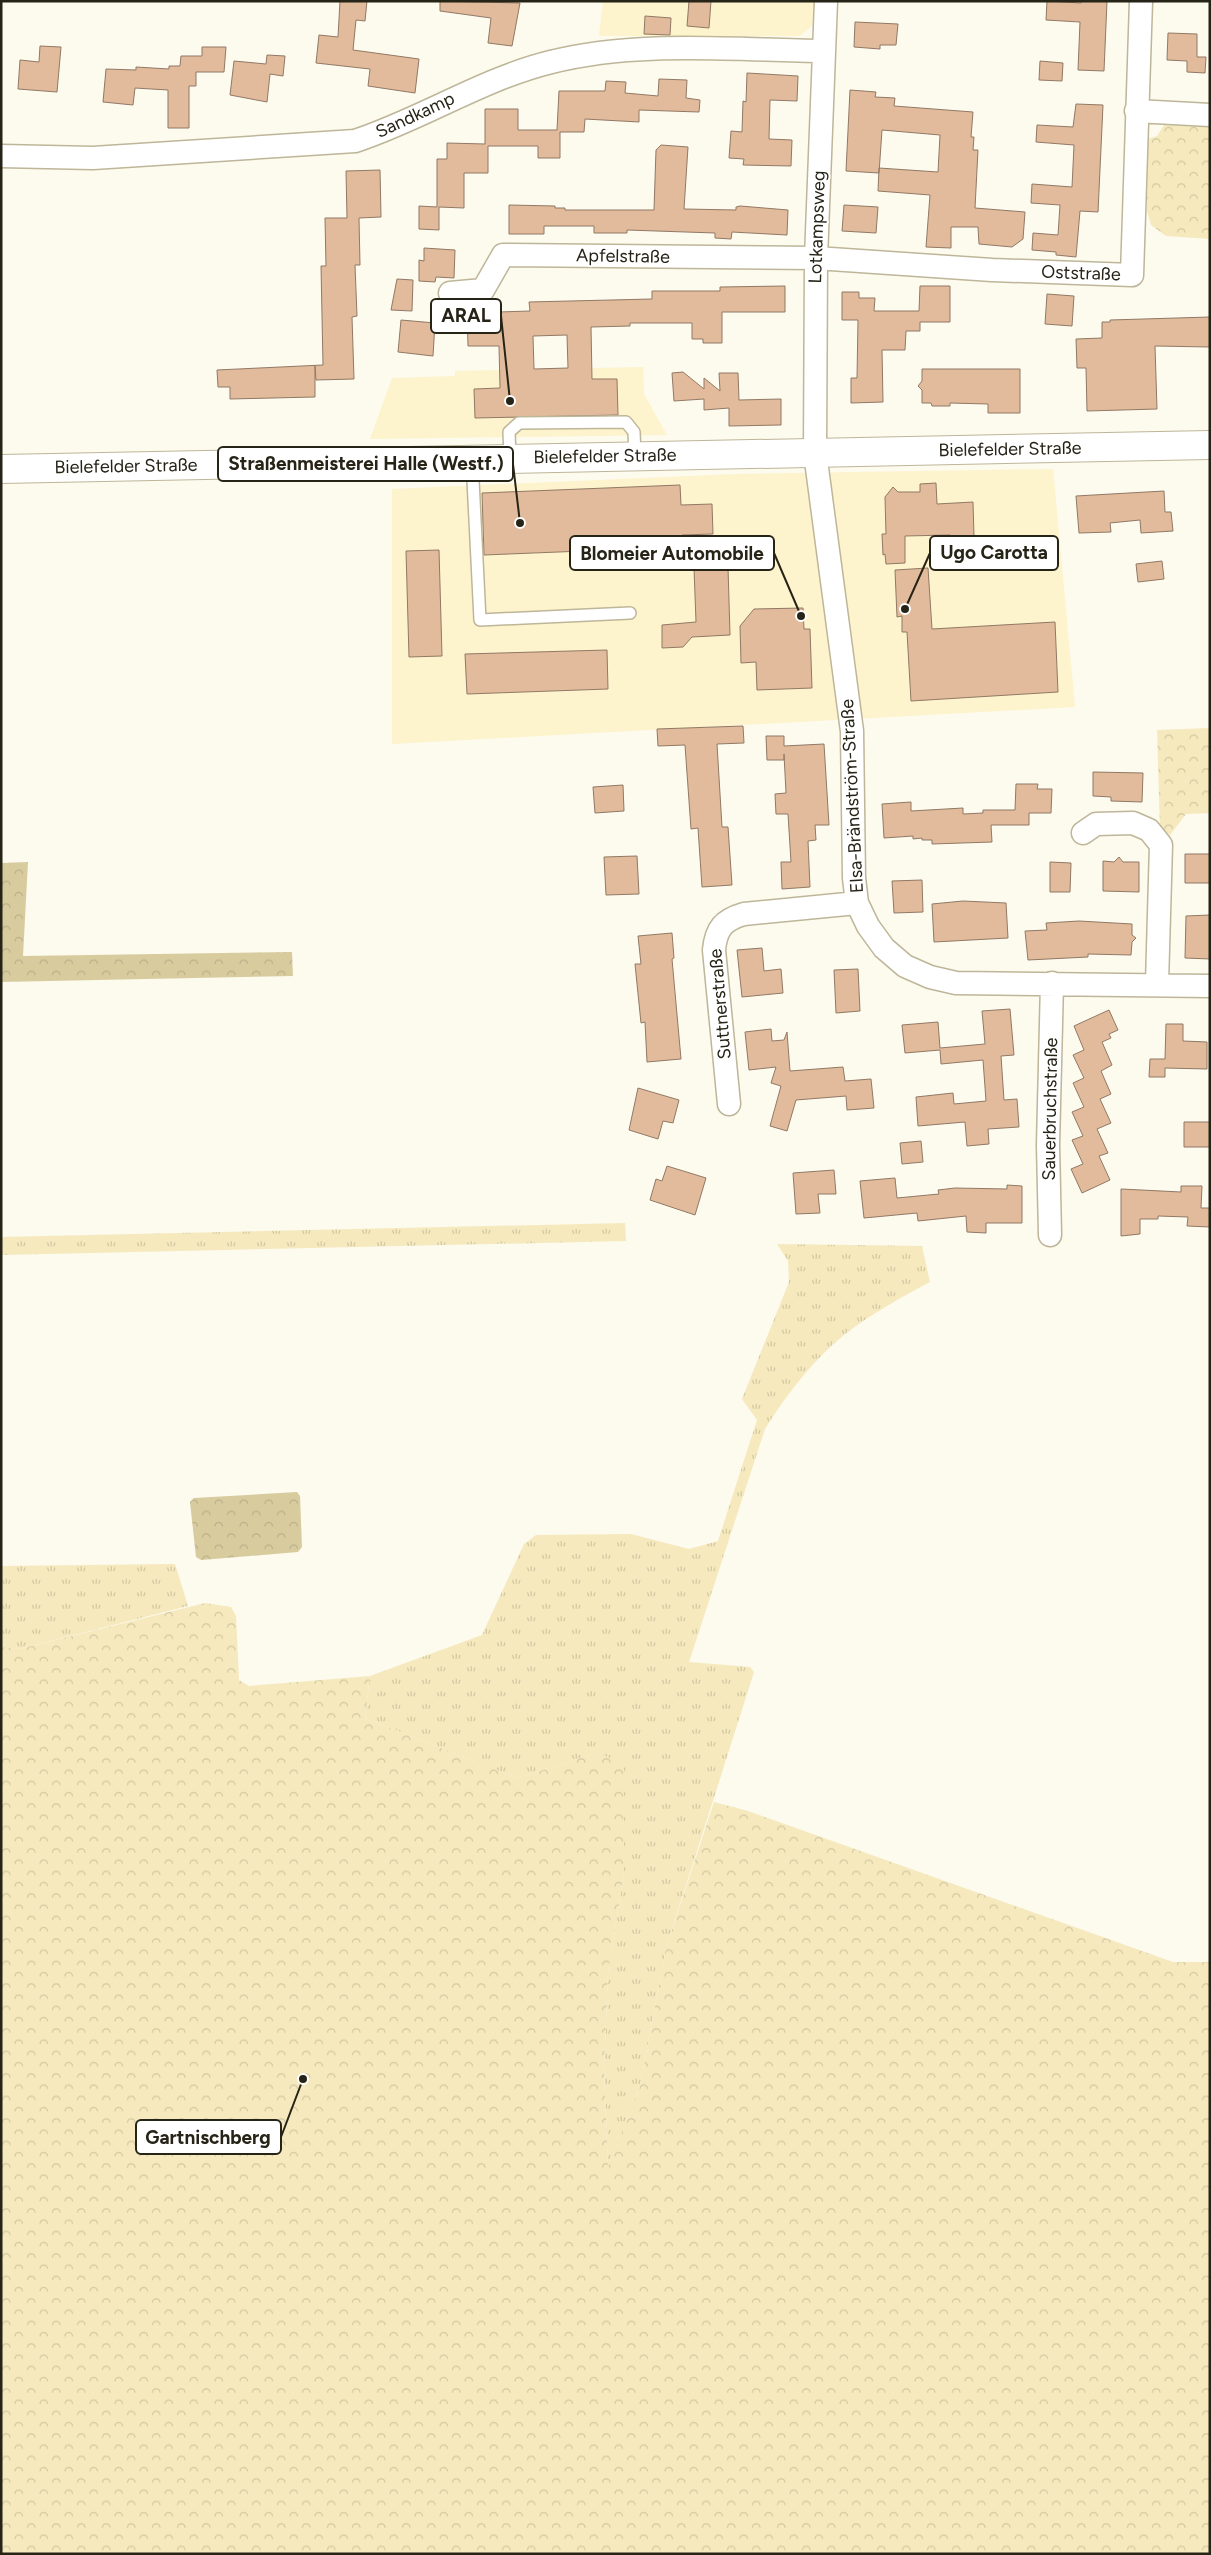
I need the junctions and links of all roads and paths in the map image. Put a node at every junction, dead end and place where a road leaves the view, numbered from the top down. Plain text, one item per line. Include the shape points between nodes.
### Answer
1 (826, 1) edge
2 (1141, 1) edge
3 (823, 51) junction
4 (1136, 111) junction
5 (1210, 115) edge
6 (1, 156) edge
7 (816, 258) junction
8 (450, 293) dead end
9 (1210, 444) edge
10 (815, 453) junction
11 (472, 458) junction
12 (1, 469) edge
13 (630, 613) dead end
14 (1082, 832) dead end
15 (858, 903) junction
16 (1052, 983) junction
17 (1157, 983) junction
18 (1210, 986) edge
19 (729, 1104) dead end
20 (1050, 1235) dead end

1 - 3 street, Lotkampsweg
2 - 4 street, Oststraße
3 - 6 street, Sandkamp via 641,49 581,55 468,90 388,130 355,141 93,158
3 - 7 street, Lotkampsweg
4 - 5 street
4 - 7 street, Oststraße via 1132,275 992,270
7 - 8 street, Apfelstraße via 503,255 483,290
7 - 10 street, Lotkampsweg
9 - 10 street, Bielefelder Straße
10 - 11 street, Bielefelder Straße
10 - 15 street, Elsa-Brändström-Straße via 852,732 854,878
11 - 12 street, Bielefelder Straße
11 - 13 lane via 480,620
14 - 17 street via 1096,824 1133,823 1149,830 1161,845
15 - 16 street, Elsa-Brändström-Straße via 868,926 884,948 905,966 930,977 956,983
15 - 19 street, Suttnerstraße via 744,914 721,925 715,937 714,950
16 - 17 street, Elsa-Brändström-Straße
16 - 20 street, Sauerbruchstraße via 1048,1145
17 - 18 street, Elsa-Brändström-Straße

